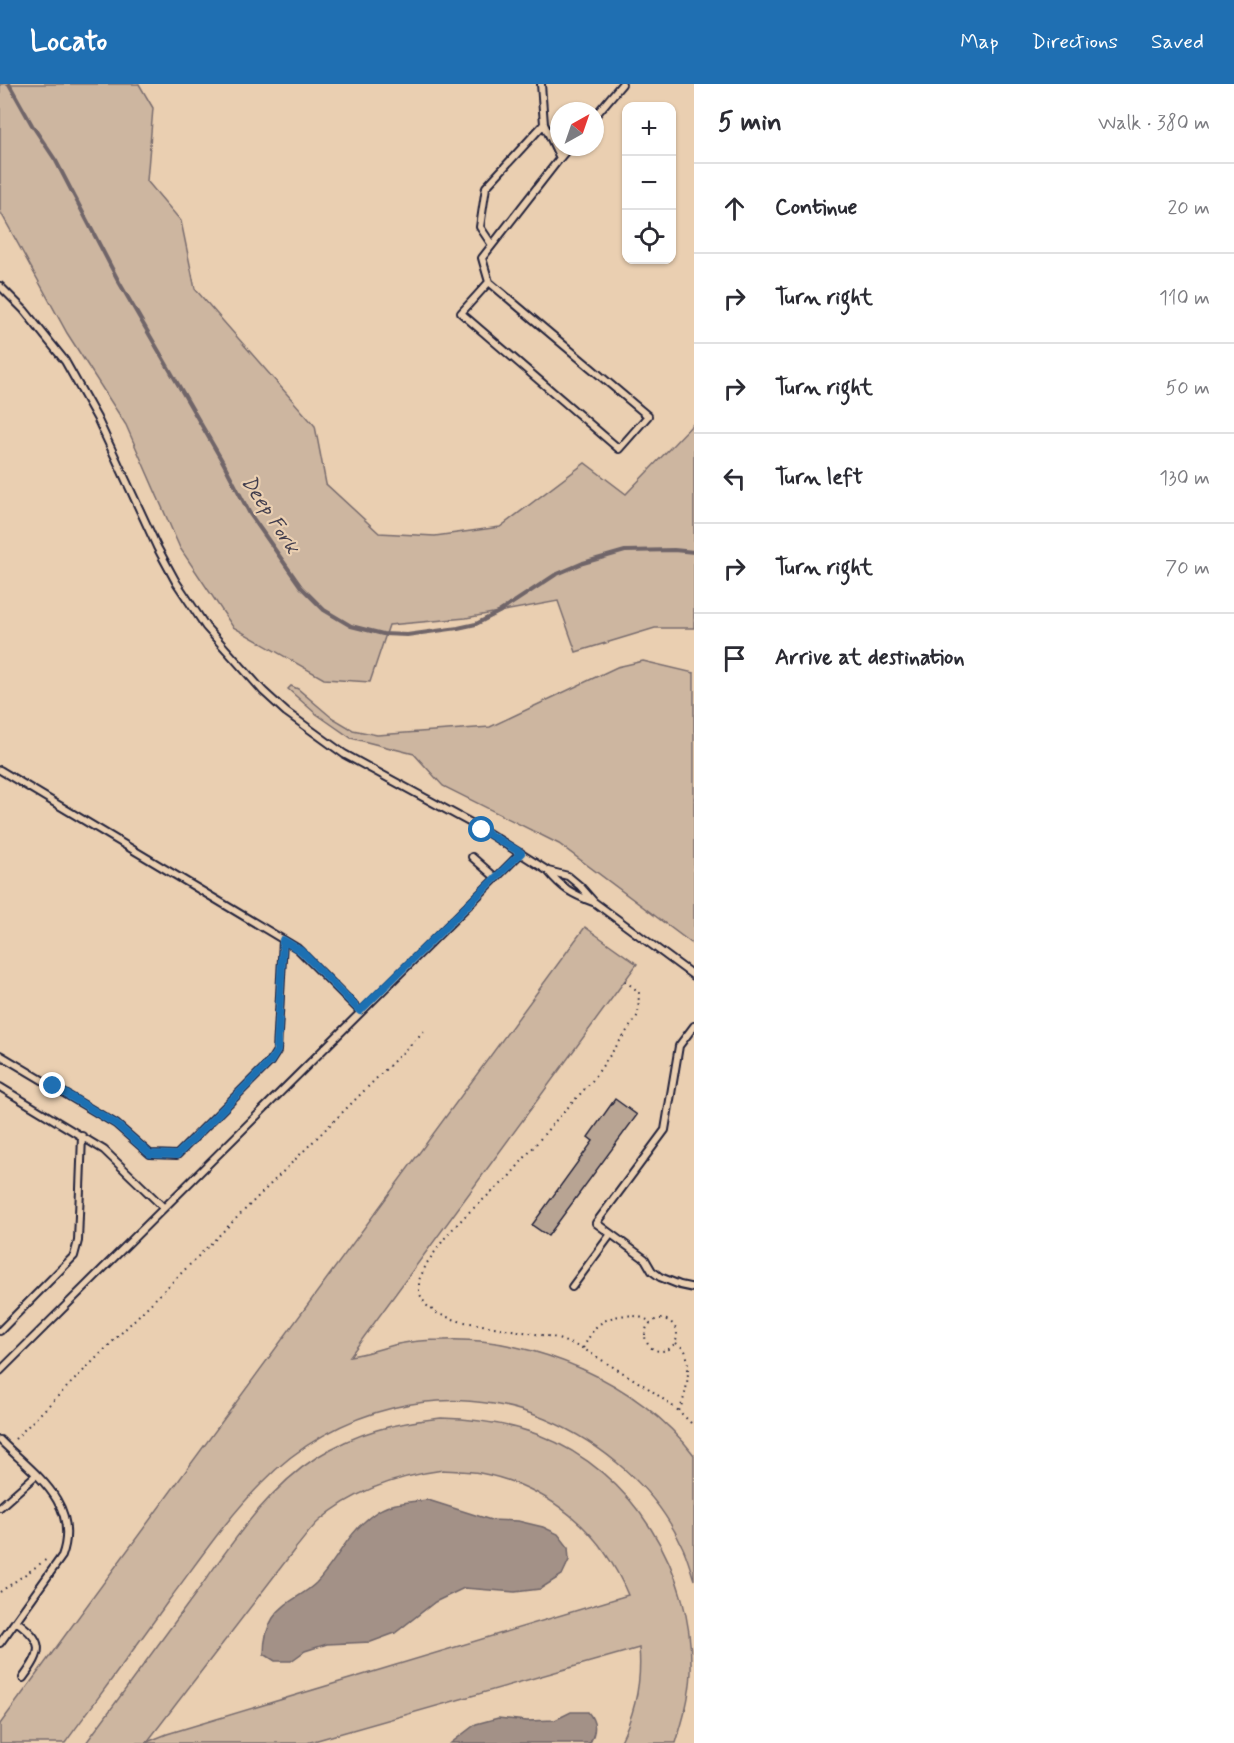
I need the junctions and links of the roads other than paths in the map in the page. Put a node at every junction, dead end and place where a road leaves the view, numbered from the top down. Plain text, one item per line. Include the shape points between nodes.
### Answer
1 (541, 84) edge
2 (622, 84) edge
3 (604, 105) edge
4 (544, 124) junction
5 (560, 158) joint
6 (492, 245) junction
7 (489, 282) junction
8 (0, 286) edge
9 (0, 770) edge
10 (521, 853) junction
11 (472, 857) dead end
12 (548, 871) junction
13 (496, 878) junction
14 (594, 902) junction
15 (283, 940) junction
16 (694, 976) edge
17 (360, 1011) junction
18 (694, 1026) edge
19 (0, 1054) edge
20 (0, 1087) edge
21 (82, 1136) junction
22 (163, 1208) junction
23 (611, 1234) junction
24 (572, 1287) dead end
25 (694, 1288) edge
26 (0, 1331) edge
27 (0, 1371) edge
28 (0, 1440) edge
29 (36, 1475) junction
30 (0, 1507) edge
31 (16, 1621) junction
32 (0, 1643) edge
33 (23, 1678) dead end

1 - 4 lane
2 - 3 lane
4 - 5 lane
4 - 6 lane via 486,188 480,227
5 - 6 lane
6 - 7 lane via 482,258
7 - 7 lane via 648,417 619,449 461,314
8 - 10 lane via 45,334 70,369 176,582 206,627 244,671 286,712 344,754
9 - 15 lane
10 - 12 lane
10 - 13 lane
11 - 13 lane
12 - 14 lane via 562,887
12 - 14 lane via 568,876
13 - 17 lane
14 - 16 lane
15 - 17 lane via 301,951
15 - 19 lane via 277,1051 177,1155 150,1154 116,1124
17 - 22 lane
18 - 23 lane via 679,1046 665,1130 596,1223
20 - 21 lane
21 - 22 lane via 110,1154
21 - 26 lane via 74,1256
22 - 27 lane
23 - 24 lane
23 - 25 lane via 645,1259 660,1277
28 - 29 lane
29 - 30 lane
29 - 31 lane via 64,1512 67,1542 55,1568
31 - 32 lane
31 - 33 lane via 33,1635 39,1648

